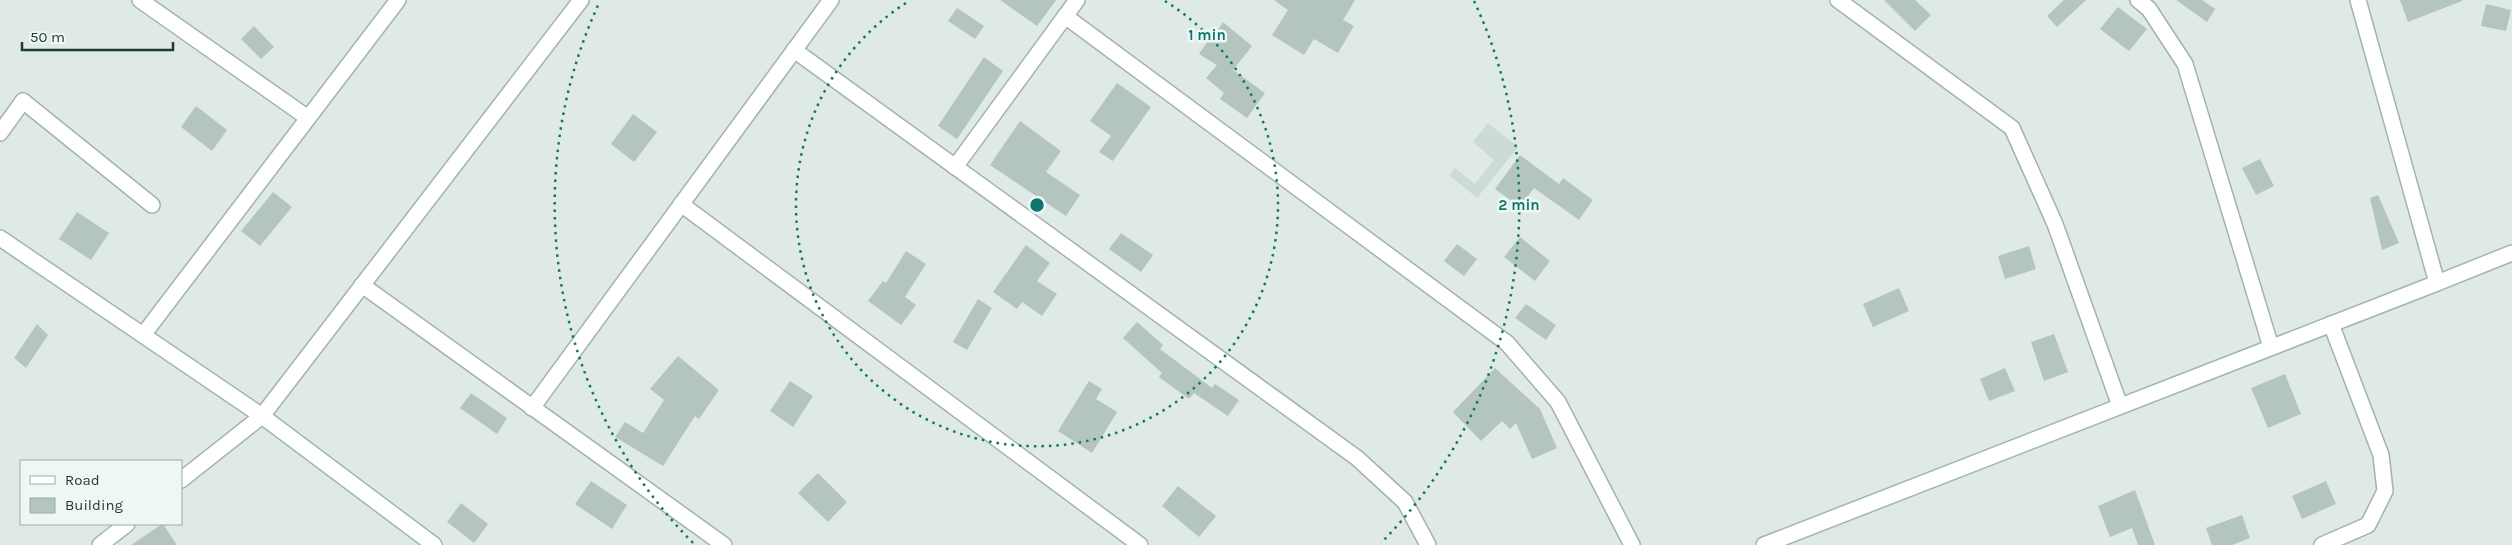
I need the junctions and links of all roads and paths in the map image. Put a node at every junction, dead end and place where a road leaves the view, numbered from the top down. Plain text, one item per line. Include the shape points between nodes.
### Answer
1 (140, 0) edge
2 (398, 0) edge
3 (581, 0) edge
4 (831, 0) edge
5 (1077, 0) edge
6 (1838, 0) edge
7 (2138, 0) edge
8 (2358, 0) edge
9 (1065, 16) junction
10 (794, 50) junction
11 (308, 118) junction
12 (0, 133) edge
13 (955, 167) junction
14 (681, 204) junction
15 (152, 205) dead end
16 (0, 238) edge
17 (2512, 253) edge
18 (2437, 283) junction
19 (362, 285) junction
20 (2331, 324) junction
21 (143, 335) junction
22 (2271, 347) junction
23 (2120, 406) junction
24 (532, 408) junction
25 (262, 416) junction
26 (182, 479) edge
27 (125, 525) edge
28 (100, 545) edge
29 (434, 545) edge
30 (724, 545) edge
31 (1140, 545) edge
32 (1428, 545) edge
33 (1632, 545) edge
34 (1764, 545) edge
35 (2322, 545) edge

1 - 11 street
2 - 11 street
3 - 19 street
4 - 10 street
5 - 9 street
6 - 23 street via 2012,128 2055,224
7 - 22 street via 2149,9 2185,64
8 - 18 street
9 - 13 street
9 - 33 street via 1507,343 1558,402
10 - 13 street
10 - 14 street
11 - 21 street
12 - 15 street via 23,101
13 - 32 street via 1357,458 1405,502
14 - 24 street
14 - 31 street
16 - 21 street
17 - 18 street
18 - 20 street
19 - 24 street
19 - 25 street
20 - 22 street
20 - 35 street via 2381,455 2385,491 2368,525
21 - 25 street
22 - 23 street
23 - 34 street
24 - 30 street
25 - 26 street
25 - 29 street
27 - 28 street

